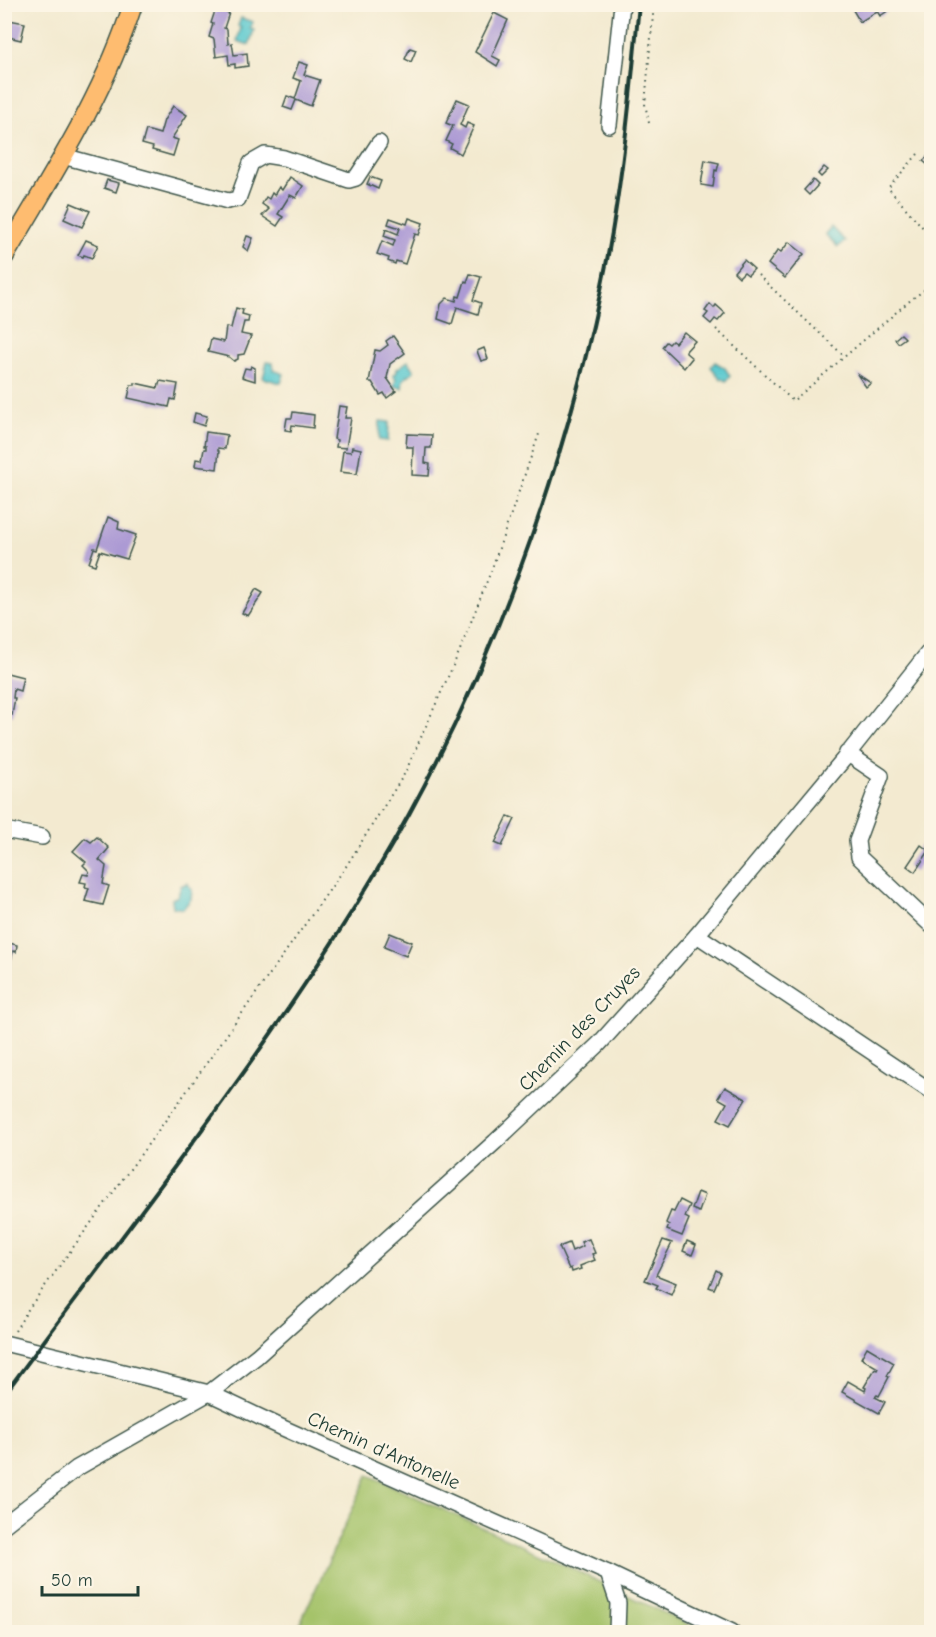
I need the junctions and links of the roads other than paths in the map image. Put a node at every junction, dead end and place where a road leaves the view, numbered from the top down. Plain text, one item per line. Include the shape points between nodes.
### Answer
1 (133, 4) edge
2 (622, 4) edge
3 (609, 125) dead end
4 (379, 143) dead end
5 (63, 156) junction
6 (4, 257) edge
7 (932, 648) edge
8 (847, 753) junction
9 (4, 830) edge
10 (42, 837) dead end
11 (932, 926) edge
12 (697, 935) junction
13 (932, 1092) edge
14 (5, 1345) edge
15 (209, 1393) junction
16 (4, 1525) edge
17 (608, 1573) junction
18 (617, 1632) edge
19 (732, 1632) edge

1 - 5 main road via 97,96
2 - 3 street
4 - 5 street via 356,178 349,180 265,154 251,163 238,199 228,201
5 - 6 main road
7 - 8 street, Chemin des Cruyes
8 - 11 street via 881,776 857,841 859,857
8 - 12 street, Chemin des Cruyes
9 - 10 street
12 - 13 street
12 - 15 street, Chemin des Cruyes via 599,1044 495,1142 257,1356
14 - 15 street, Chemin d'Antonelle
15 - 16 street, Chemin des Cruyes via 77,1468
15 - 17 street, Chemin d'Antonelle
17 - 18 street via 618,1603
17 - 19 street, Chemin d'Antonelle

